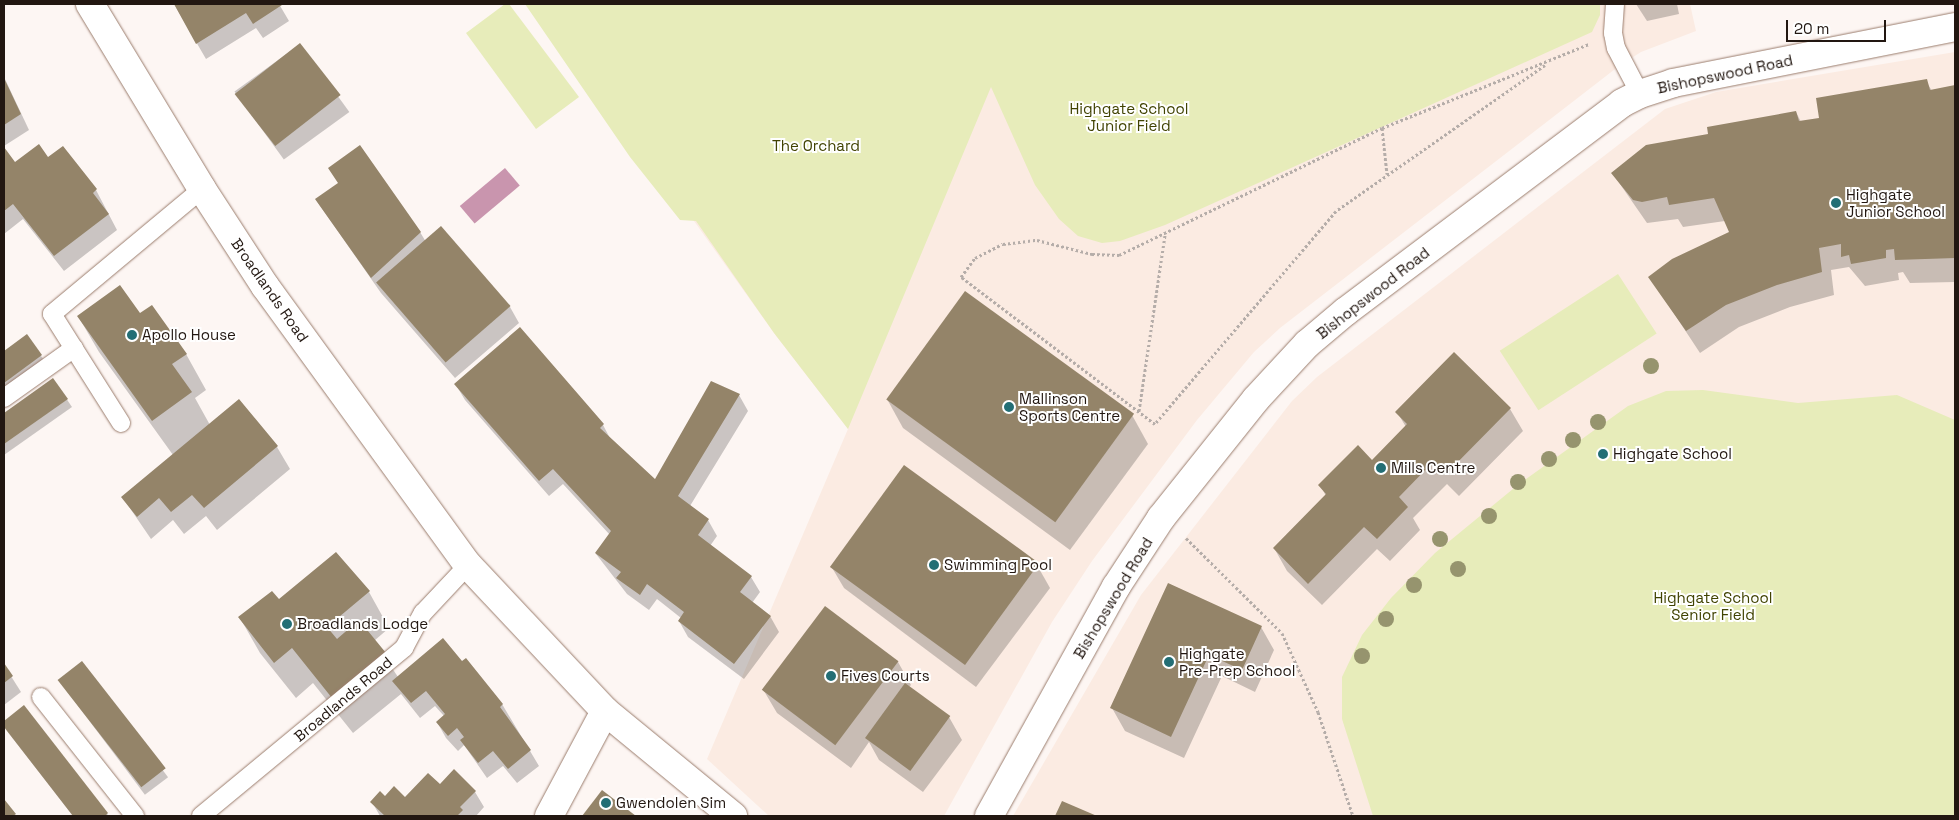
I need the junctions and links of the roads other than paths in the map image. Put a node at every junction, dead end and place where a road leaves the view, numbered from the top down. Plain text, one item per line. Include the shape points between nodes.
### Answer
1 (90, 4) edge
2 (1615, 4) edge
3 (1955, 27) edge
4 (1640, 94) junction
5 (202, 189) junction
6 (74, 348) junction
7 (4, 398) edge
8 (121, 423) dead end
9 (468, 566) junction
10 (41, 697) dead end
11 (605, 711) junction
12 (135, 816) edge
13 (201, 816) edge
14 (549, 816) edge
15 (733, 816) edge
16 (990, 816) edge

1 - 5 street, Broadlands Road
2 - 4 lane via 1613,33 1616,48
3 - 4 street, Bishopswood Road via 1681,81
4 - 16 street, Bishopswood Road via 1622,103 1307,344 1256,399 1161,518 1116,588
5 - 6 lane via 52,314
5 - 9 street, Broadlands Road via 265,286
6 - 7 lane
6 - 8 lane
9 - 11 street, Broadlands Road
9 - 13 lane, Broadlands Road via 423,613 404,648
10 - 12 lane
11 - 14 street
11 - 15 street, Broadlands Road

